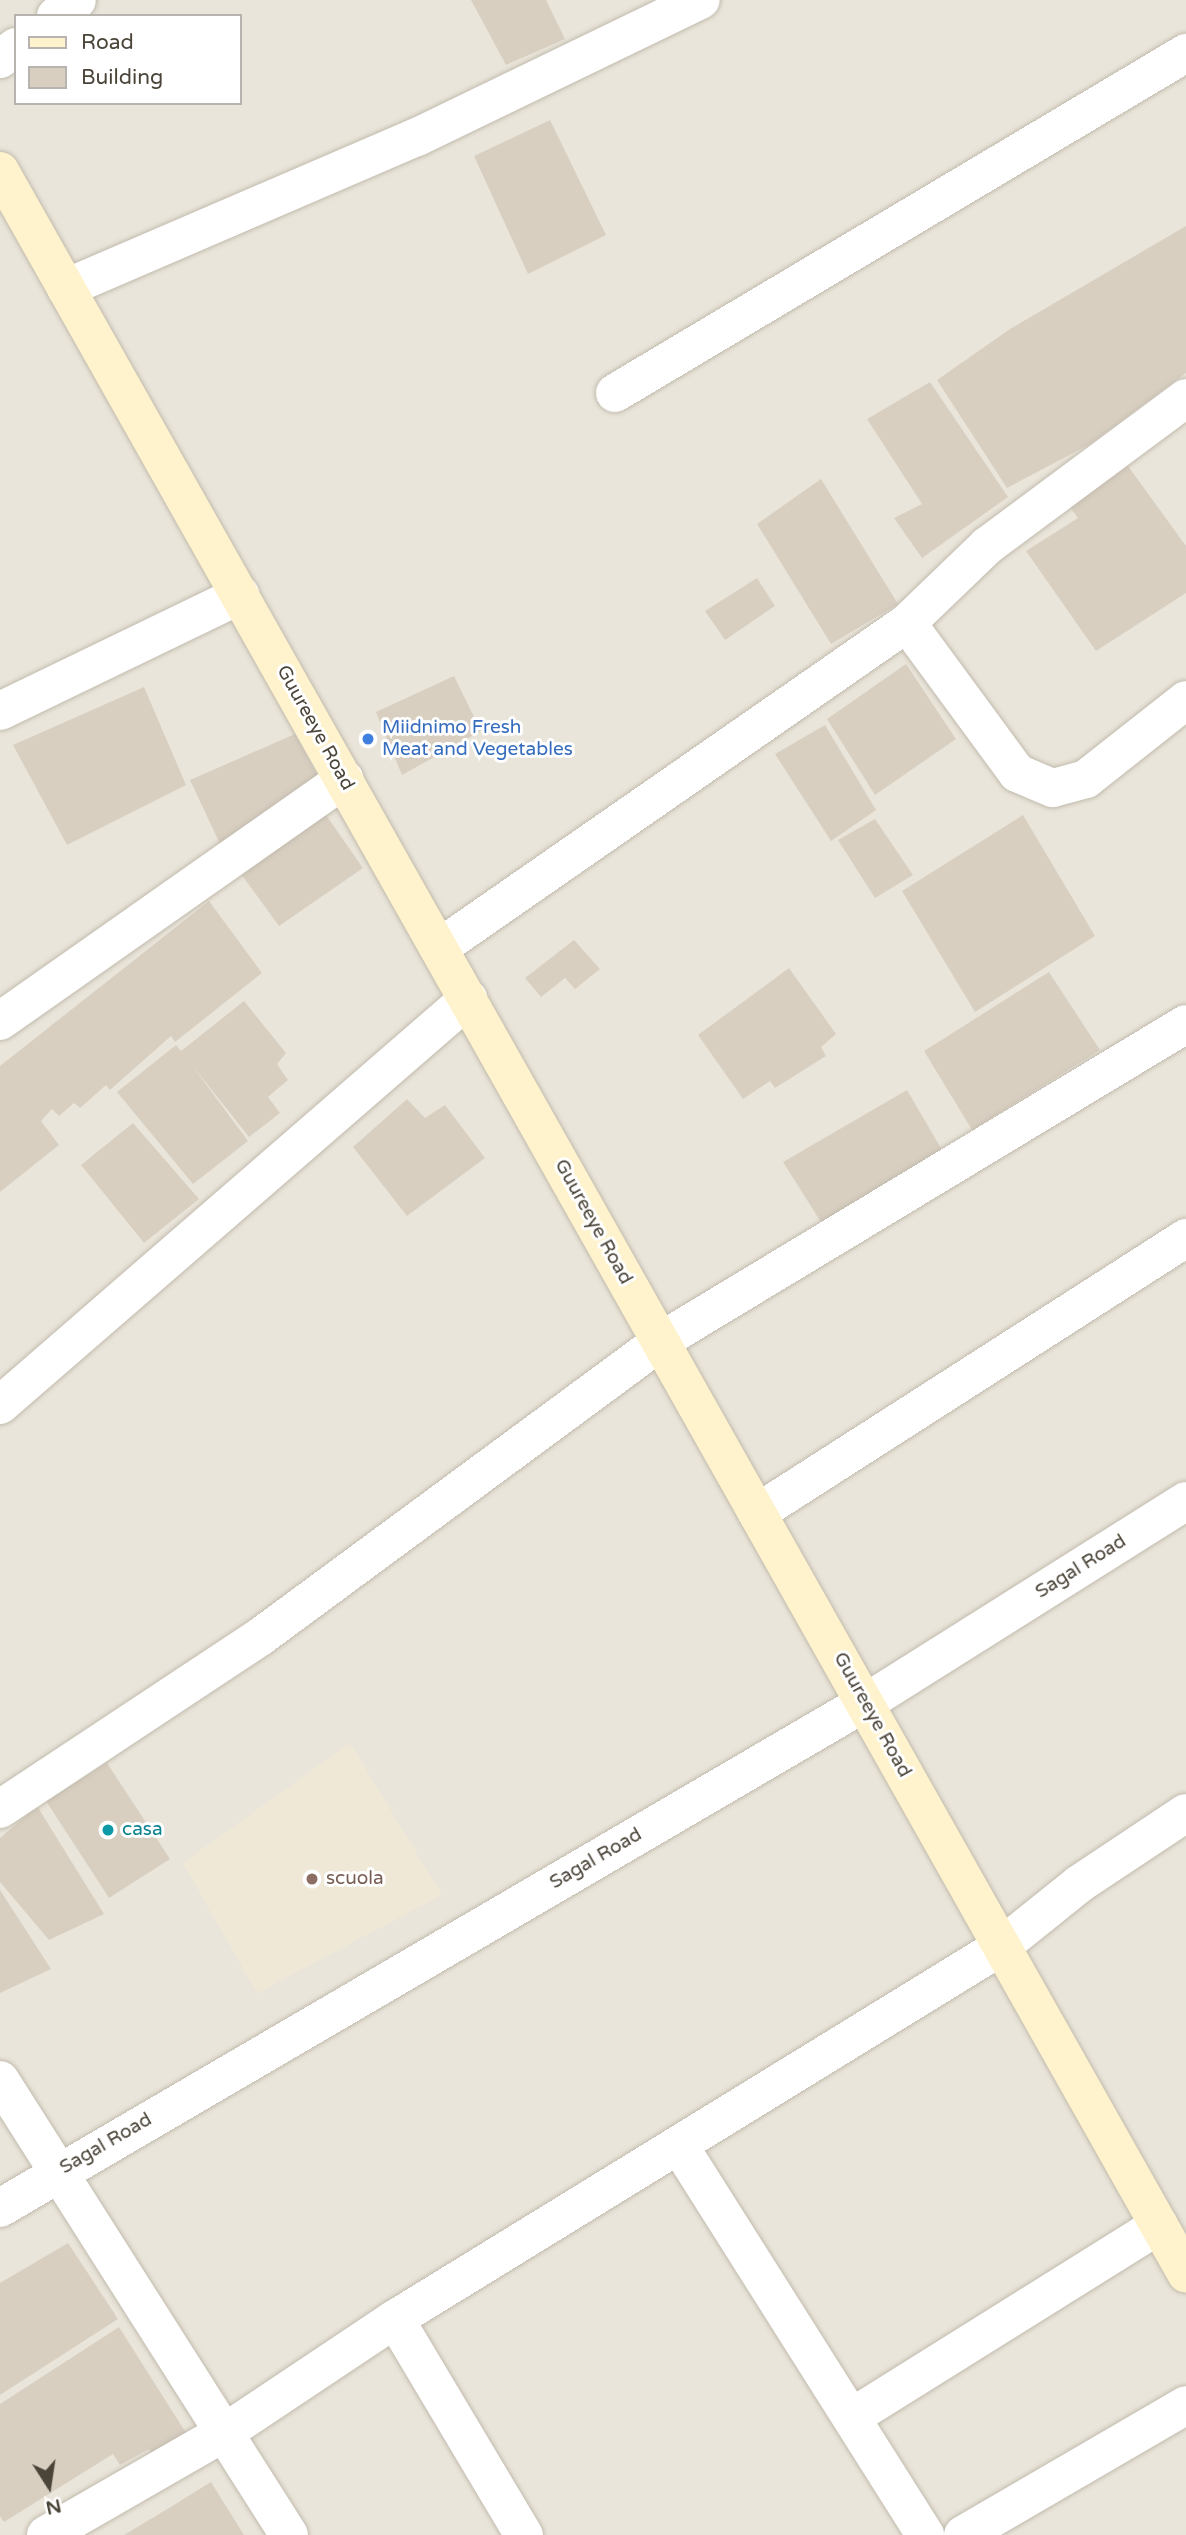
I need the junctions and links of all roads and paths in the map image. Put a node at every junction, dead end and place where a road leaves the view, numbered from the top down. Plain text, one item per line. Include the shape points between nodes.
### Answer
1 (77, 0) edge
2 (701, 0) edge
3 (59, 14) edge
4 (1186, 53) edge
5 (0, 171) edge
6 (66, 288) junction
7 (615, 393) dead end
8 (1186, 398) edge
9 (240, 595) junction
10 (907, 622) junction
11 (1186, 700) edge
12 (0, 711) edge
13 (344, 779) junction
14 (439, 948) junction
15 (468, 999) junction
16 (0, 1021) edge
17 (1186, 1024) edge
18 (1186, 1238) edge
19 (661, 1341) junction
20 (0, 1405) edge
21 (1186, 1501) edge
22 (757, 1513) junction
23 (865, 1703) junction
24 (0, 1809) edge
25 (1186, 1813) edge
26 (1002, 1946) junction
27 (0, 2080) edge
28 (680, 2147) junction
29 (56, 2172) junction
30 (0, 2208) edge
31 (1159, 2225) junction
32 (1186, 2273) edge
33 (395, 2319) junction
34 (1186, 2405) edge
35 (852, 2417) junction
36 (227, 2431) junction
37 (46, 2535) edge
38 (289, 2535) edge
39 (524, 2535) edge
40 (925, 2535) edge
41 (963, 2535) edge

1 - 3 street
2 - 6 street via 417,137
4 - 7 street
5 - 6 street, Guureeye Road
6 - 9 street, Guureeye Road
8 - 10 street via 986,546
9 - 12 street
9 - 13 street, Guureeye Road
10 - 11 street via 1017,773 1054,788 1086,779
10 - 14 street
13 - 14 street, Guureeye Road
13 - 16 street
14 - 15 street, Guureeye Road
15 - 19 street, Guureeye Road
15 - 20 street
17 - 19 street
18 - 22 street
19 - 22 street, Guureeye Road
19 - 24 street via 260,1637
21 - 23 street, Sagal Road
22 - 23 street, Guureeye Road
23 - 26 street, Guureeye Road
23 - 29 street, Sagal Road
25 - 26 street via 1079,1884
26 - 28 street
26 - 31 street, Guureeye Road
27 - 29 street
28 - 33 street
28 - 35 street
29 - 30 street, Sagal Road
29 - 36 street
31 - 32 street, Guureeye Road
31 - 35 street
33 - 36 street
33 - 39 street
34 - 41 street
35 - 40 street
36 - 37 street
36 - 38 street

